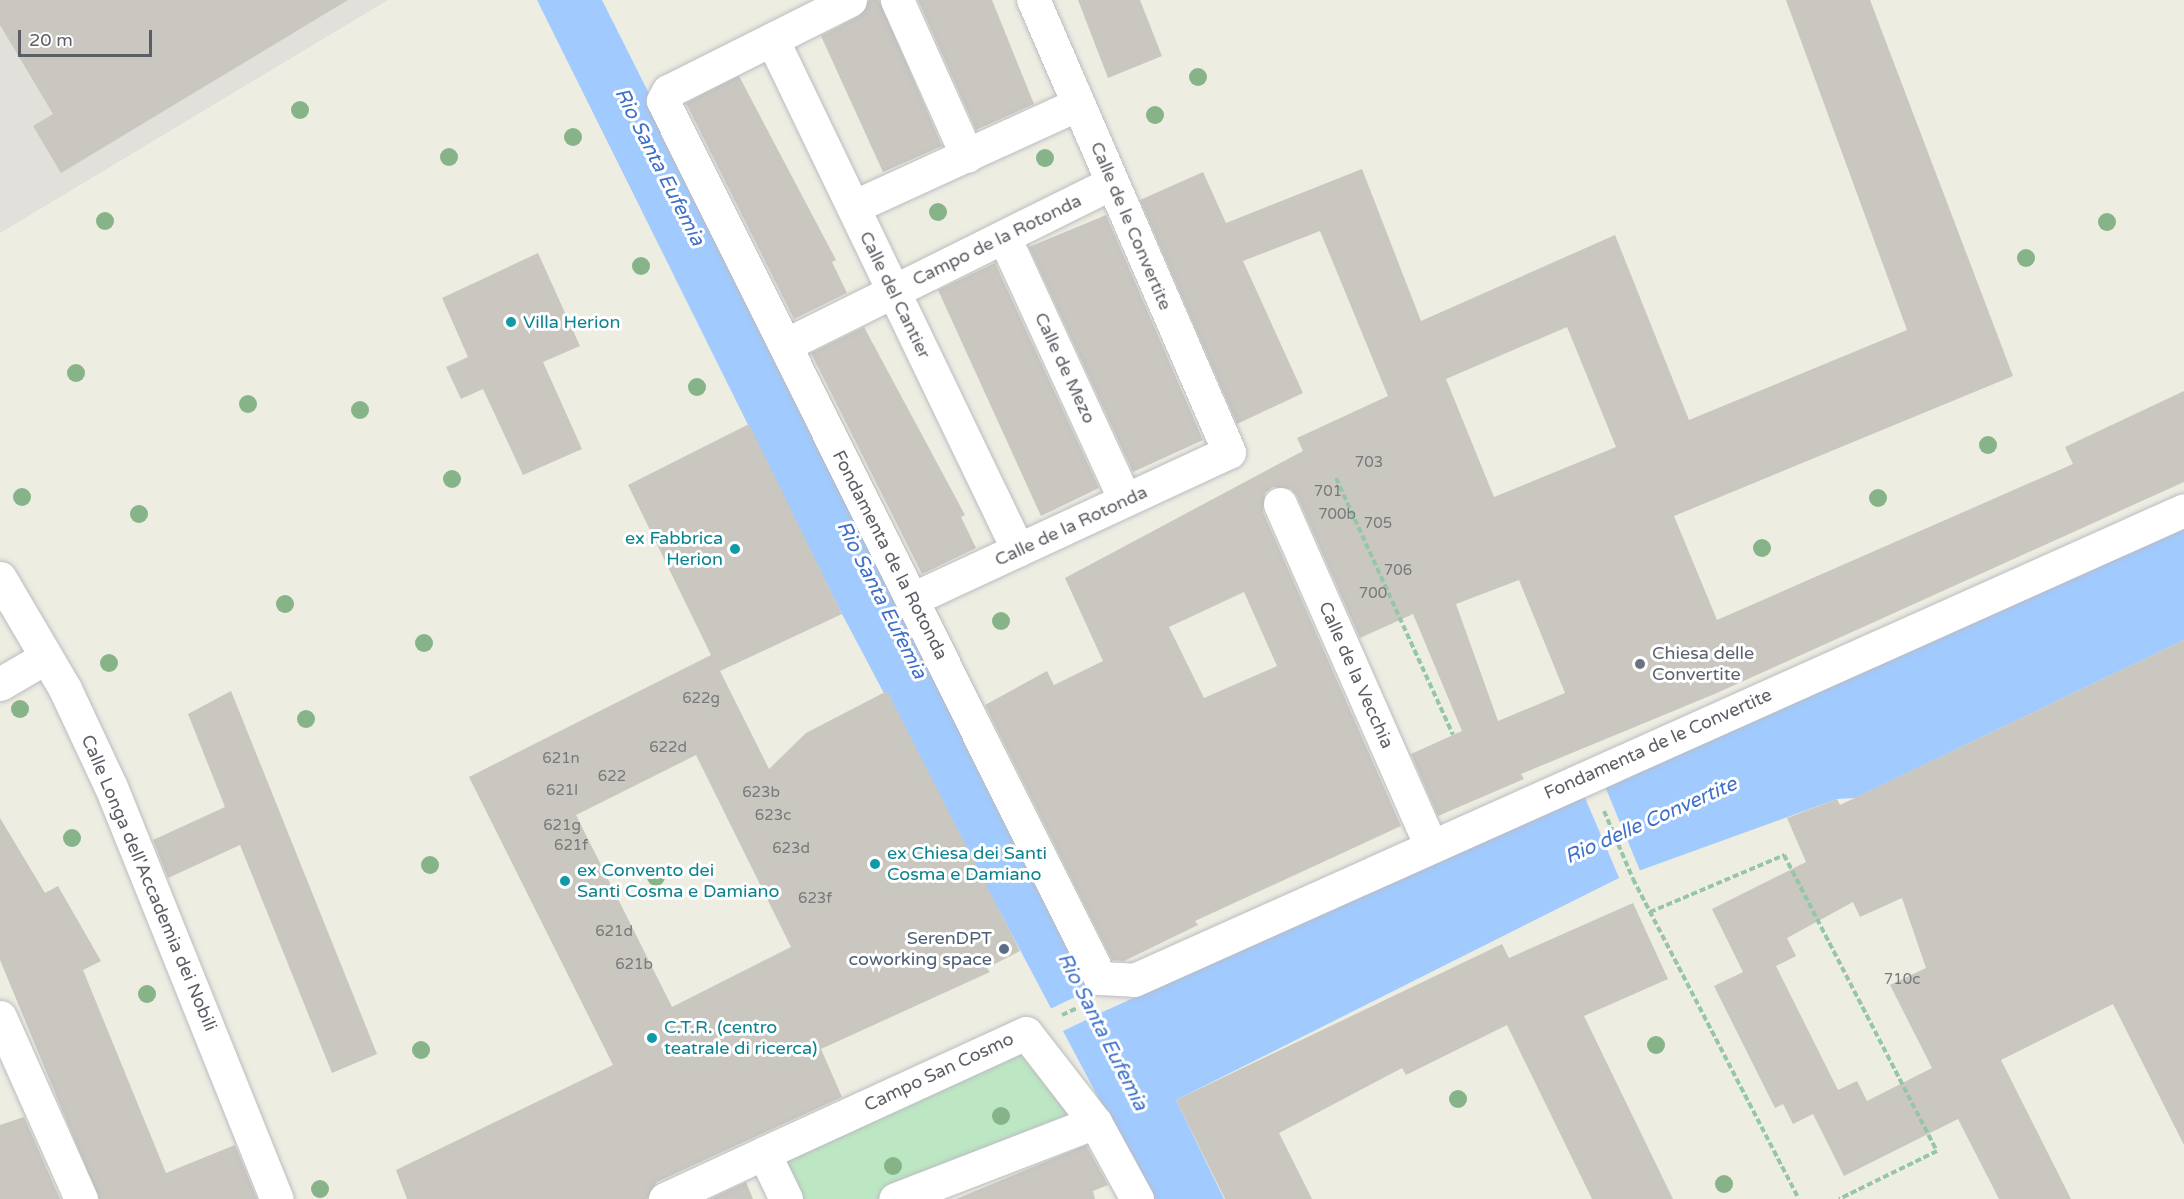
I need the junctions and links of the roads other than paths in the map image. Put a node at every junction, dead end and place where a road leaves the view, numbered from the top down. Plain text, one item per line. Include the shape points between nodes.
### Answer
1 (850, 0) edge
2 (897, 0) edge
3 (1033, 0) edge
4 (772, 39) junction
5 (1078, 105) junction
6 (967, 156) junction
7 (1112, 183) junction
8 (853, 207) junction
9 (1005, 237) junction
10 (893, 291) junction
11 (785, 345) junction
12 (1229, 452) joint
13 (1125, 500) junction
14 (1280, 504) dead end
15 (2184, 510) edge
16 (1017, 550) junction
17 (0, 578) edge
18 (912, 599) junction
19 (46, 657) junction
20 (0, 684) edge
21 (1431, 846) junction
22 (1134, 981) joint
23 (0, 1017) edge
24 (1095, 1122) junction
25 (764, 1153) junction
26 (677, 1196) edge
27 (81, 1199) edge
28 (277, 1199) edge
29 (786, 1199) edge
30 (895, 1199) edge
31 (1137, 1199) edge

1 - 4 street
2 - 6 street
3 - 5 street, Calle de le Convertite
4 - 8 street, Calle del Cantier
4 - 11 street, Fondamenta de la Rotonda via 668,91 663,101
5 - 6 street
5 - 7 street, Calle de le Convertite
6 - 8 street
7 - 9 street, Campo de la Rotonda
7 - 12 street, Calle de le Convertite
8 - 10 street, Calle del Cantier
9 - 10 street, Campo de la Rotonda
9 - 13 street, Calle de Mezo
10 - 11 street, Campo de la Rotonda
10 - 16 street, Calle del Cantier
11 - 18 street, Fondamenta de la Rotonda
12 - 13 street, Calle de la Rotonda
13 - 16 street, Calle de la Rotonda
14 - 21 street, Calle de la Vecchia
15 - 21 street, Fondamenta de le Convertite
16 - 18 street, Calle de la Rotonda
17 - 19 street, Calle Longa dell'Accademia dei Nobili
18 - 22 street, Fondamenta de la Rotonda via 1100,978
19 - 20 street
19 - 28 street, Calle Longa dell'Accademia dei Nobili via 115,797
21 - 22 street, Fondamenta de le Convertite
23 - 27 street
24 - 25 street, Campo San Cosmo via 1026,1033
24 - 30 street
24 - 31 street
25 - 26 street
25 - 29 street

